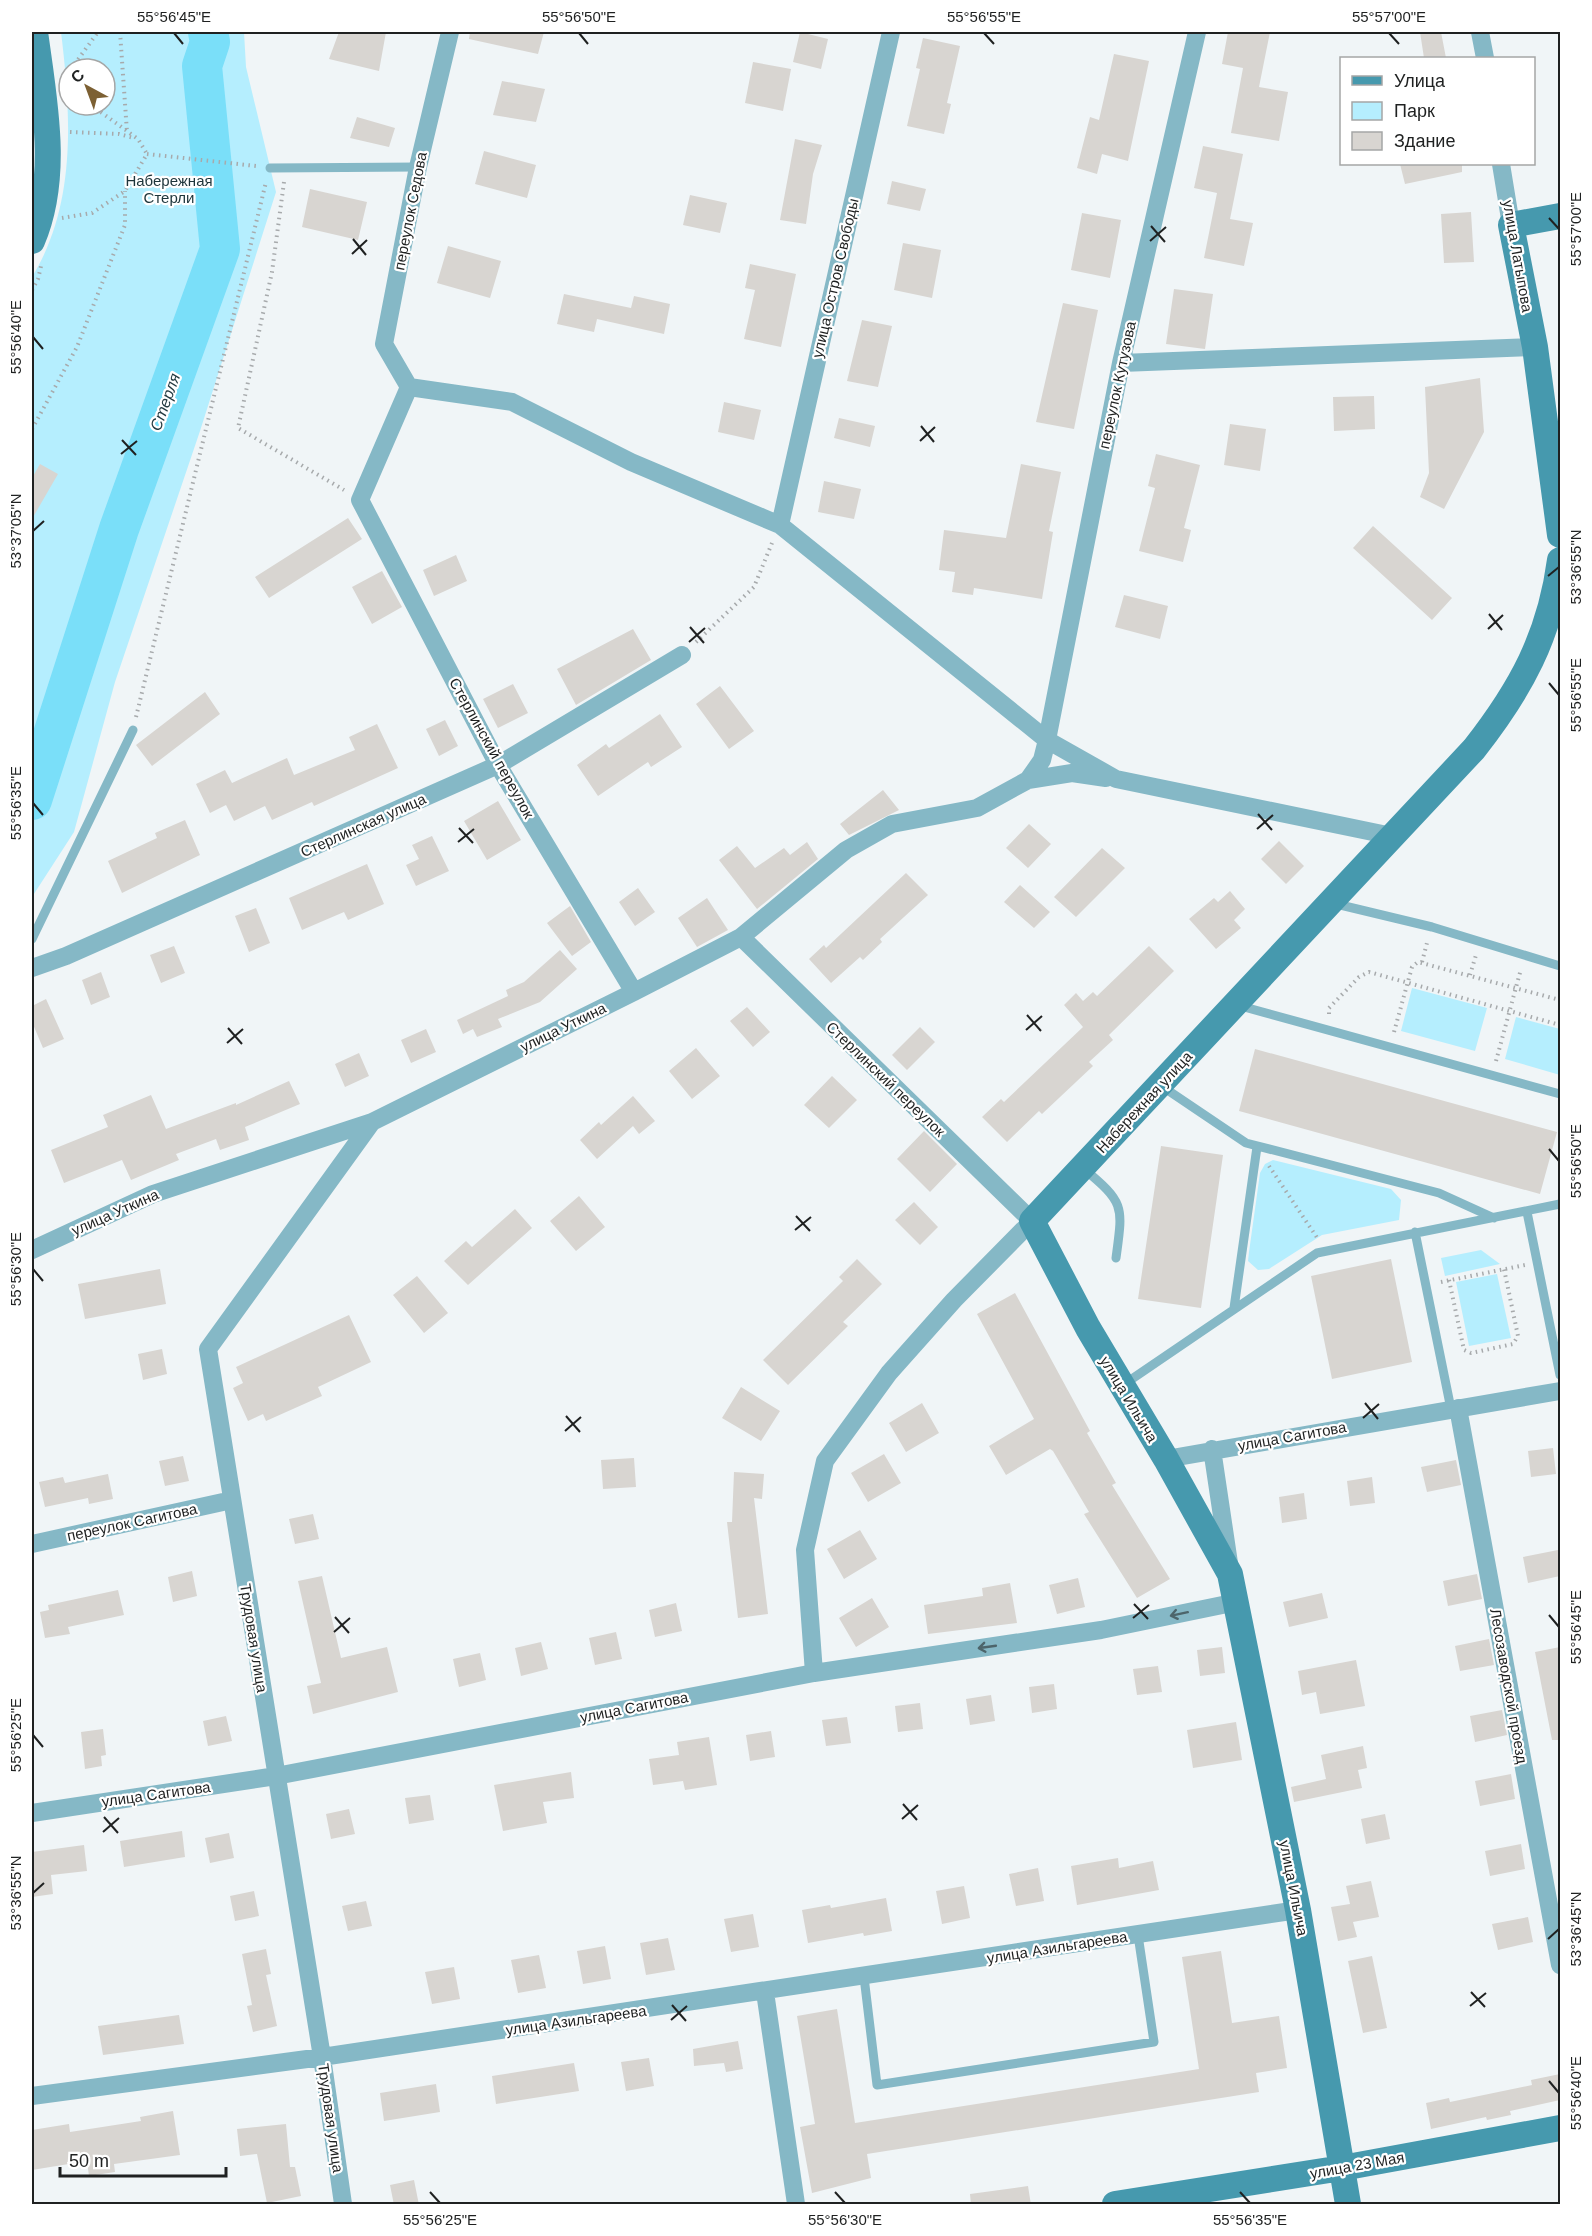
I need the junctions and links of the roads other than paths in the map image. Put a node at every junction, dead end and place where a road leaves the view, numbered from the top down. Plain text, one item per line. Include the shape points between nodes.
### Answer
1 (35, 32) edge
2 (450, 32) edge
3 (891, 32) edge
4 (1197, 32) edge
5 (1480, 32) edge
6 (1485, 57) edge
7 (1501, 165) edge
8 (418, 166) junction
9 (270, 168) road end
10 (1560, 216) edge
11 (1511, 225) junction
12 (32, 241) edge
13 (1535, 347) junction
14 (1121, 363) junction
15 (409, 387) junction
16 (780, 525) junction
17 (1560, 535) edge
18 (1560, 560) edge
19 (682, 655) road end
20 (133, 730) road end
21 (1047, 740) junction
22 (498, 765) junction
23 (1116, 779) junction
24 (1028, 780) junction
25 (1392, 836) junction
26 (1330, 902) junction
27 (741, 937) junction
28 (32, 939) edge
29 (1560, 966) edge
30 (32, 968) edge
31 (634, 992) junction
32 (1235, 1004) junction
33 (1160, 1085) junction
34 (1560, 1094) edge
35 (372, 1122) junction
36 (1257, 1147) junction
37 (1083, 1167) junction
38 (1560, 1204) edge
39 (1527, 1212) junction
40 (1494, 1218) junction
41 (1032, 1221) junction
42 (1415, 1232) junction
43 (32, 1250) edge
44 (1116, 1258) dead end
45 (1234, 1308) junction
46 (1560, 1375) edge
47 (1121, 1386) junction
48 (1560, 1390) edge
49 (1455, 1408) junction
50 (1212, 1449) junction
51 (1166, 1459) junction
52 (232, 1500) junction
53 (32, 1544) edge
54 (1230, 1574) junction
55 (1237, 1602) junction
56 (814, 1673) junction
57 (276, 1776) junction
58 (32, 1813) edge
59 (1298, 1910) junction
60 (1138, 1935) junction
61 (1560, 1965) edge
62 (864, 1977) junction
63 (765, 1992) junction
64 (322, 2057) junction
65 (32, 2096) edge
66 (1560, 2128) edge
67 (1342, 2168) junction
68 (1154, 2202) edge
69 (343, 2205) edge
70 (796, 2205) edge
71 (1115, 2205) edge
72 (1348, 2205) edge

1 - 12 street via 46,111 47,183
2 - 8 street, переулок Седова
3 - 16 street, улица Остров Свободы
4 - 14 street, переулок Кутузова
5 - 6 street
7 - 11 street, улица Латыпова
8 - 9 lane
8 - 15 street, переулок Седова via 384,344
10 - 11 street
11 - 13 street, улица Латыпова
13 - 14 street
13 - 17 street
14 - 21 street, переулок Кутузова
15 - 16 street via 512,402 631,462
15 - 22 street, Стерлинский переулок via 360,500
16 - 21 street
18 - 25 street, Набережная улица via 1547,625 1519,688 1474,749
19 - 22 street, Стерлинская улица
20 - 28 lane
21 - 23 street
21 - 24 street via 1042,760
22 - 30 street, Стерлинская улица
22 - 31 street, Стерлинский переулок
23 - 24 street via 1072,773
23 - 25 street
24 - 27 street, улица Уткина via 977,808 892,824 846,850
25 - 26 street, Набережная улица
26 - 29 lane via 1432,927
26 - 32 street, Набережная улица
27 - 31 street, улица Уткина
27 - 41 street, Стерлинский переулок
31 - 35 street, улица Уткина
32 - 33 street, Набережная улица
32 - 34 lane
33 - 36 lane via 1232,1135
33 - 37 street, Набережная улица
35 - 43 street, улица Уткина via 153,1194
35 - 52 street, Трудовая улица via 208,1349
36 - 40 lane via 1439,1193
36 - 45 lane
37 - 41 street, Набережная улица
37 - 44 lane via 1108,1188 1120,1209
38 - 39 lane
39 - 40 lane
39 - 46 lane
40 - 42 lane
41 - 47 street, улица Ильича
41 - 56 street, Набережная улица via 954,1300 890,1373 825,1461 806,1550
42 - 45 lane via 1325,1250
42 - 49 lane
45 - 47 lane
47 - 51 street, улица Ильича
48 - 49 street, улица Сагитова
49 - 50 street, улица Сагитова
49 - 61 street, Лесозаводской проезд
50 - 51 street, улица Сагитова
50 - 54 street, улица Ильича
51 - 54 street, улица Ильича
52 - 53 street, переулок Сагитова
52 - 57 street, Трудовая улица
54 - 55 street, улица Ильича
55 -> 56 street, улица Сагитова via 1101,1630
55 - 59 street, улица Ильича
56 - 57 street, улица Сагитова
57 - 58 street, улица Сагитова
57 - 64 street, Трудовая улица
59 - 60 street, улица Азильгареева
59 - 67 street, улица Ильича
60 - 62 street, улица Азильгареева
60 - 62 lane via 1154,2042 877,2085
62 - 63 street, улица Азильгареева
63 - 64 street, улица Азильгареева
63 - 70 street
64 - 65 street, улица Азильгареева
64 - 69 street, Трудовая улица
66 - 67 street, улица 23 Мая
67 - 68 street, улица 23 Мая
67 - 72 street, улица Ильича
68 - 71 street, улица 23 Мая

